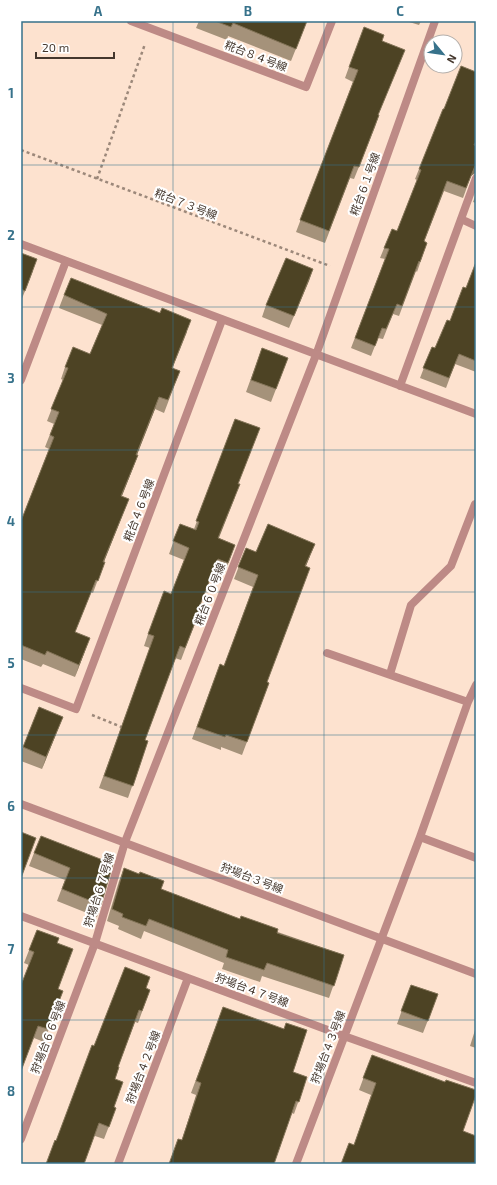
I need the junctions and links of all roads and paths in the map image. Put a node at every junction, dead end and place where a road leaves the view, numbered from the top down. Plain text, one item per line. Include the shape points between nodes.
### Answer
1 (131, 21) edge
2 (332, 21) edge
3 (435, 21) edge
4 (151, 28) junction
5 (21, 150) edge
6 (476, 178) edge
7 (97, 179) junction
8 (461, 219) junction
9 (476, 226) edge
10 (21, 244) edge
11 (66, 261) junction
12 (345, 272) junction
13 (222, 320) junction
14 (316, 355) junction
15 (21, 380) edge
16 (400, 386) junction
17 (476, 414) edge
18 (476, 504) edge
19 (327, 653) dead end
20 (390, 674) junction
21 (476, 685) edge
22 (21, 688) edge
23 (468, 702) junction
24 (76, 709) junction
25 (127, 729) edge
26 (21, 804) edge
27 (420, 837) junction
28 (125, 842) junction
29 (476, 858) edge
30 (21, 916) edge
31 (381, 938) junction
32 (95, 943) junction
33 (476, 974) edge
34 (188, 978) junction
35 (344, 1036) junction
36 (476, 1083) edge
37 (21, 1139) edge
38 (118, 1164) edge
39 (296, 1164) edge

1 - 4 street, 糀台８４号線
2 - 4 street, 糀台８４号線 via 306,87
3 - 12 street, 糀台６１号線
4 - 7 path
5 - 7 path, 糀台７３号線
6 - 8 street
7 - 12 path, 糀台７３号線
8 - 9 street
8 - 16 street
10 - 11 street
11 - 13 street
11 - 15 street
12 - 14 street, 糀台６１号線
13 - 14 street
13 - 24 street, 糀台４６号線
14 - 16 street
14 - 28 street, 糀台６０号線
16 - 17 street
18 - 20 street via 452,566 411,605
19 - 20 street
20 - 23 street
21 - 23 street, 狩場台４３号線
22 - 24 street
23 - 27 street, 狩場台４３号線
24 - 25 path
26 - 28 street, 狩場台３号線
27 - 29 street
27 - 31 street, 狩場台４３号線
28 - 31 street, 狩場台３号線
28 - 32 street, 狩場台６７号線
30 - 32 street, 狩場台４７号線
31 - 33 street, 狩場台３号線
31 - 35 street, 狩場台４３号線
32 - 34 street, 狩場台４７号線
32 - 37 street, 狩場台６６号線
34 - 35 street, 狩場台４７号線
34 - 38 street, 狩場台４２号線
35 - 36 street, 狩場台４７号線
35 - 39 street, 狩場台４３号線

